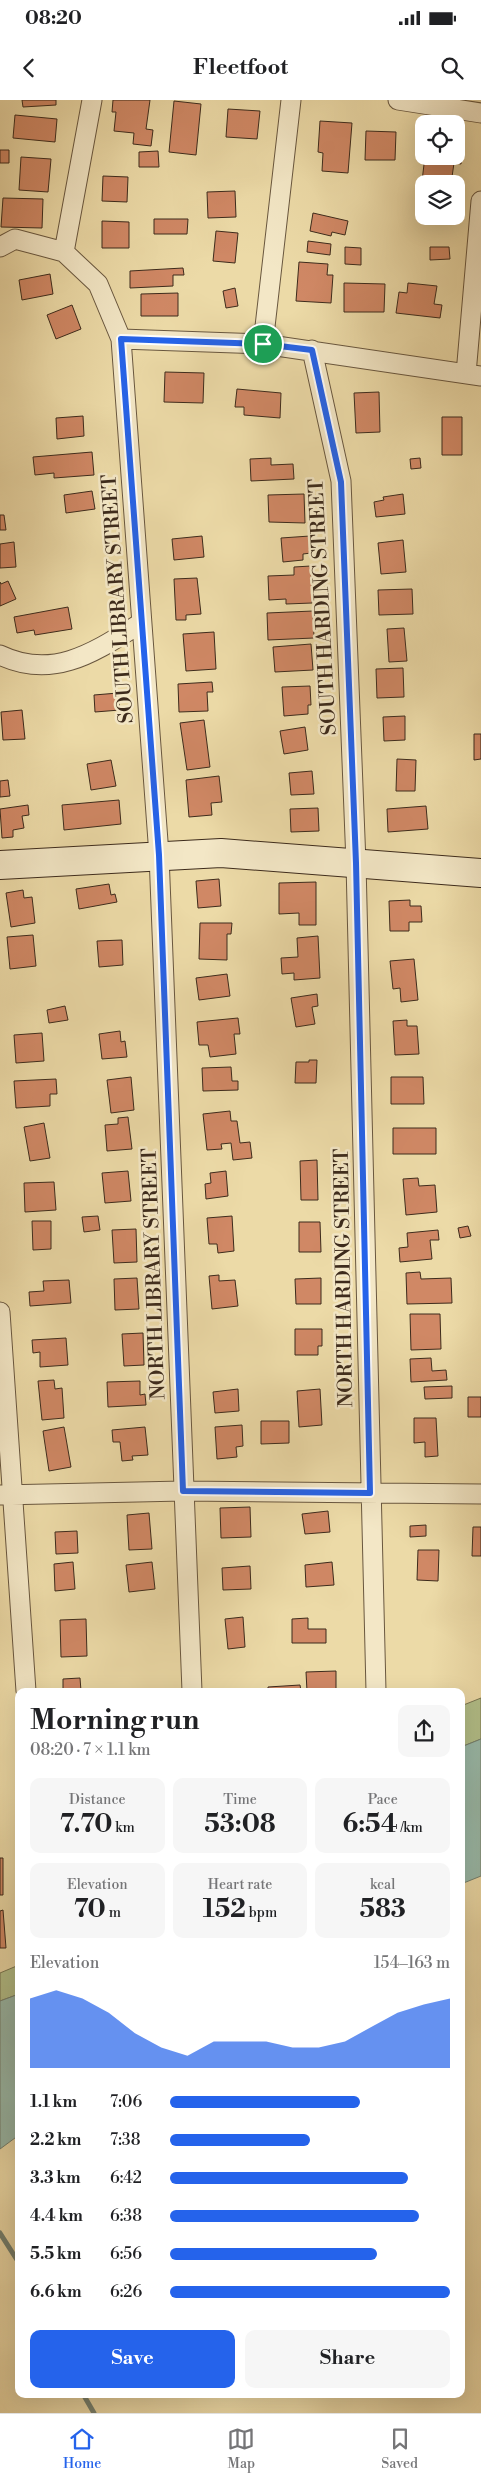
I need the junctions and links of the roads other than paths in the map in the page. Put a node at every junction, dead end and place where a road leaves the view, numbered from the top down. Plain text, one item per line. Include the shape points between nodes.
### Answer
1 (92, 100) edge
2 (291, 100) edge
3 (398, 100) edge
4 (481, 113) edge
5 (481, 201) edge
6 (0, 246) edge
7 (64, 252) junction
8 (121, 339) junction
9 (263, 344) junction
10 (312, 350) junction
11 (474, 375) edge
12 (141, 623) junction
13 (0, 655) edge
14 (159, 855) junction
15 (356, 863) junction
16 (0, 865) edge
17 (481, 873) edge
18 (0, 1312) edge
19 (183, 1491) junction
20 (370, 1493) junction
21 (6, 1494) edge
22 (481, 1494) edge
23 (26, 1688) edge
24 (192, 1688) edge
25 (376, 1688) edge

1 - 7 street
2 - 9 street
3 - 4 street
5 - 11 street
6 - 7 street via 15,240
7 - 8 street, SOUTH LIBRARY STREET via 98,284
8 - 9 street
8 - 12 street, SOUTH LIBRARY STREET
9 - 10 street
10 - 11 street
10 - 15 street, SOUTH HARDING STREET via 341,482
12 - 13 street via 92,653 53,665 34,666
12 - 14 street, SOUTH LIBRARY STREET
14 - 15 street via 221,853
14 - 16 street
14 - 19 street, NORTH LIBRARY STREET
15 - 17 street
15 - 20 street, NORTH HARDING STREET
18 - 21 street
19 - 20 street
19 - 21 street
19 - 24 street, NORTH LIBRARY STREET
20 - 22 street
20 - 25 street, NORTH HARDING STREET
21 - 23 street

